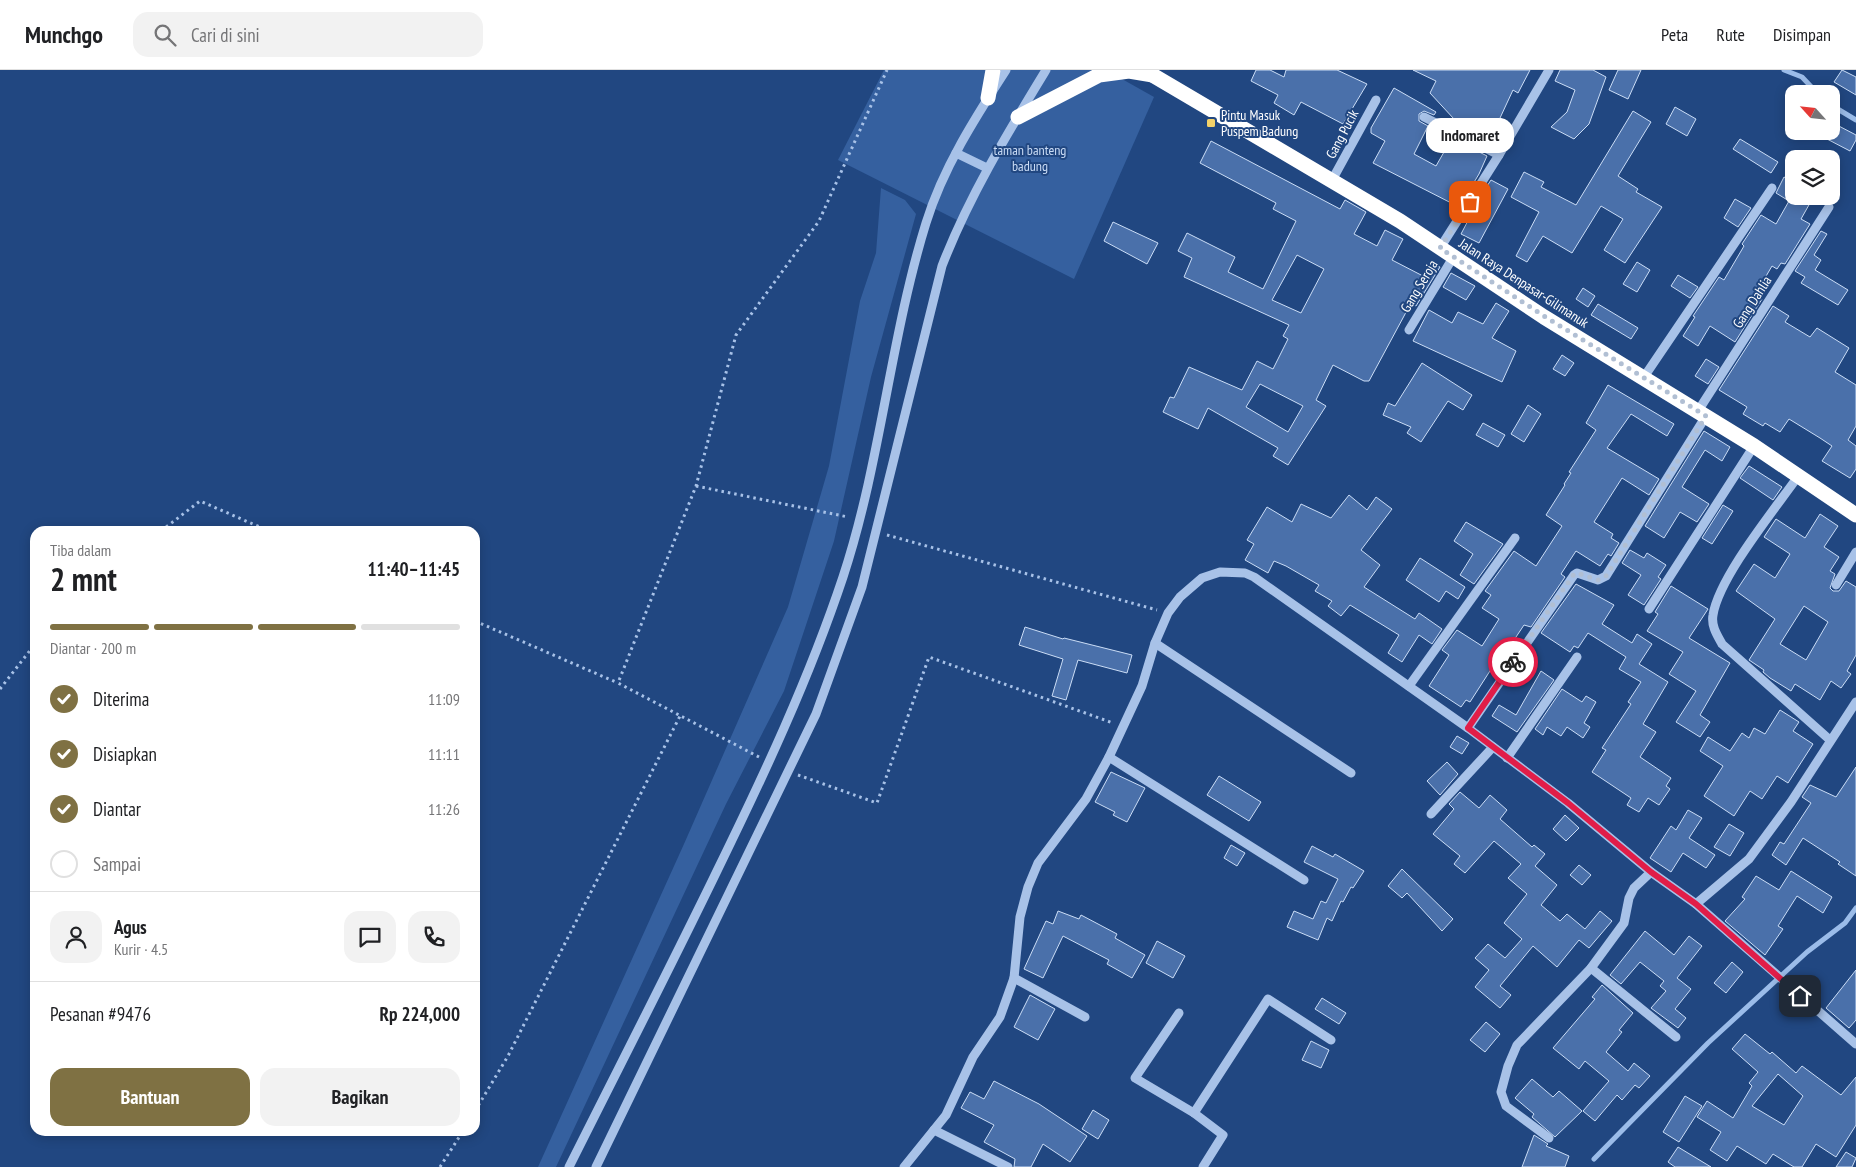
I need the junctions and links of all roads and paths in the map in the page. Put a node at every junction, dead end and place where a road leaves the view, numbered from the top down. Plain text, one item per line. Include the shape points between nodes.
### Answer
1 (887, 70) edge
2 (993, 70) edge
3 (1006, 70) edge
4 (1046, 70) edge
5 (1549, 70) edge
6 (1149, 73) edge
7 (988, 98) junction
8 (1376, 100) dead end
9 (1018, 116) junction
10 (1424, 117) dead end
11 (956, 153) junction
12 (1499, 155) junction
13 (987, 168) junction
14 (1331, 182) junction
15 (1772, 188) dead end
16 (1829, 207) dead end
17 (1440, 248) junction
18 (1454, 256) junction
19 (1409, 330) dead end
20 (1644, 377) junction
21 (1702, 414) junction
22 (1754, 446) junction
23 (1799, 475) junction
24 (696, 486) junction
25 (1856, 515) edge
26 (858, 520) junction
27 (167, 526) edge
28 (258, 526) edge
29 (876, 532) junction
30 (1515, 538) dead end
31 (1856, 552) edge
32 (1836, 585) dead end
33 (1649, 609) dead end
34 (1168, 613) junction
35 (480, 623) edge
36 (1155, 643) junction
37 (30, 650) edge
38 (1577, 657) dead end
39 (618, 683) junction
40 (1409, 686) junction
41 (0, 689) edge
42 (1856, 702) edge
43 (680, 716) junction
44 (1124, 727) junction
45 (1468, 728) junction
46 (1830, 740) junction
47 (1493, 747) junction
48 (1109, 757) junction
49 (1507, 758) junction
50 (769, 762) junction
51 (788, 772) junction
52 (1351, 773) dead end
53 (1431, 814) dead end
54 (1651, 872) junction
55 (1304, 880) dead end
56 (1696, 904) junction
57 (1591, 968) junction
58 (1014, 978) junction
59 (1179, 1013) dead end
60 (1085, 1017) dead end
61 (1676, 1037) dead end
62 (1331, 1040) dead end
63 (1856, 1044) edge
64 (480, 1103) edge
65 (1194, 1113) junction
66 (934, 1130) junction
67 (460, 1136) edge
68 (1550, 1138) dead end
69 (440, 1167) edge
70 (569, 1167) edge
71 (596, 1167) edge
72 (904, 1167) edge
73 (1008, 1167) edge
74 (1203, 1167) edge

1 - 24 path via 819,221 736,335
2 - 7 highway
3 - 7 street
4 - 9 street
5 - 12 street
6 - 9 highway, Jalan Raya Denpasar-Gilimanuk via 1129,71 1099,75
6 - 14 highway, Jalan Raya Denpasar-Gilimanuk
7 - 11 street
8 - 14 street, Gang Pucik
9 - 13 street
10 - 12 street
11 - 13 street
11 - 26 street via 926,222
12 - 17 street
13 - 29 street via 956,228 942,266
14 - 17 highway, Jalan Raya Denpasar-Gilimanuk
15 - 20 street
16 - 21 street, Gang Dahlia
17 - 18 highway, Jalan Raya Denpasar-Gilimanuk
18 - 19 street, Gang Seroja
18 - 20 highway, Jalan Raya Denpasar-Gilimanuk
20 - 21 highway, Jalan Raya Denpasar-Gilimanuk
21 - 22 highway, Jalan Raya Denpasar-Gilimanuk
21 - 45 street, Gang Dahlia via 1606,576 1598,580 1574,574
22 - 23 highway, Jalan Raya Denpasar-Gilimanuk
22 - 33 street
23 - 25 highway, Jalan Raya Denpasar-Gilimanuk
23 - 46 street via 1737,563 1719,595 1712,617 1722,644
24 - 26 path
24 - 39 path
26 - 50 street via 843,576 796,702
27 - 28 path via 200,501
29 - 34 path
29 - 51 street via 862,587 816,714
30 - 40 street
31 - 32 street
34 - 36 street
34 - 40 street via 1180,597 1202,578 1220,572 1244,573
35 - 39 path
36 - 44 street via 1142,686
36 - 52 street
37 - 41 path
38 - 49 street
39 - 43 path
40 - 45 street
42 - 46 street
43 - 50 path
43 - 64 path via 508,1056
44 - 48 street
44 - 51 path via 929,657 877,803
45 - 47 street
46 - 56 street via 1791,802 1749,859
47 - 49 street
47 - 53 street
48 - 55 street
48 - 58 street via 1086,799 1038,863 1020,917
49 - 54 street via 1568,803
50 - 70 street
51 - 71 street
54 - 56 street
54 - 57 street via 1634,888 1624,923
56 - 63 street
57 - 61 street
57 - 68 street via 1517,1045 1501,1092 1506,1106
58 - 60 street
58 - 66 street via 1000,1017 973,1057 946,1115
59 - 65 street via 1135,1078
62 - 65 street via 1268,999
65 - 74 street via 1223,1135
66 - 72 street
66 - 73 street
67 - 69 path

